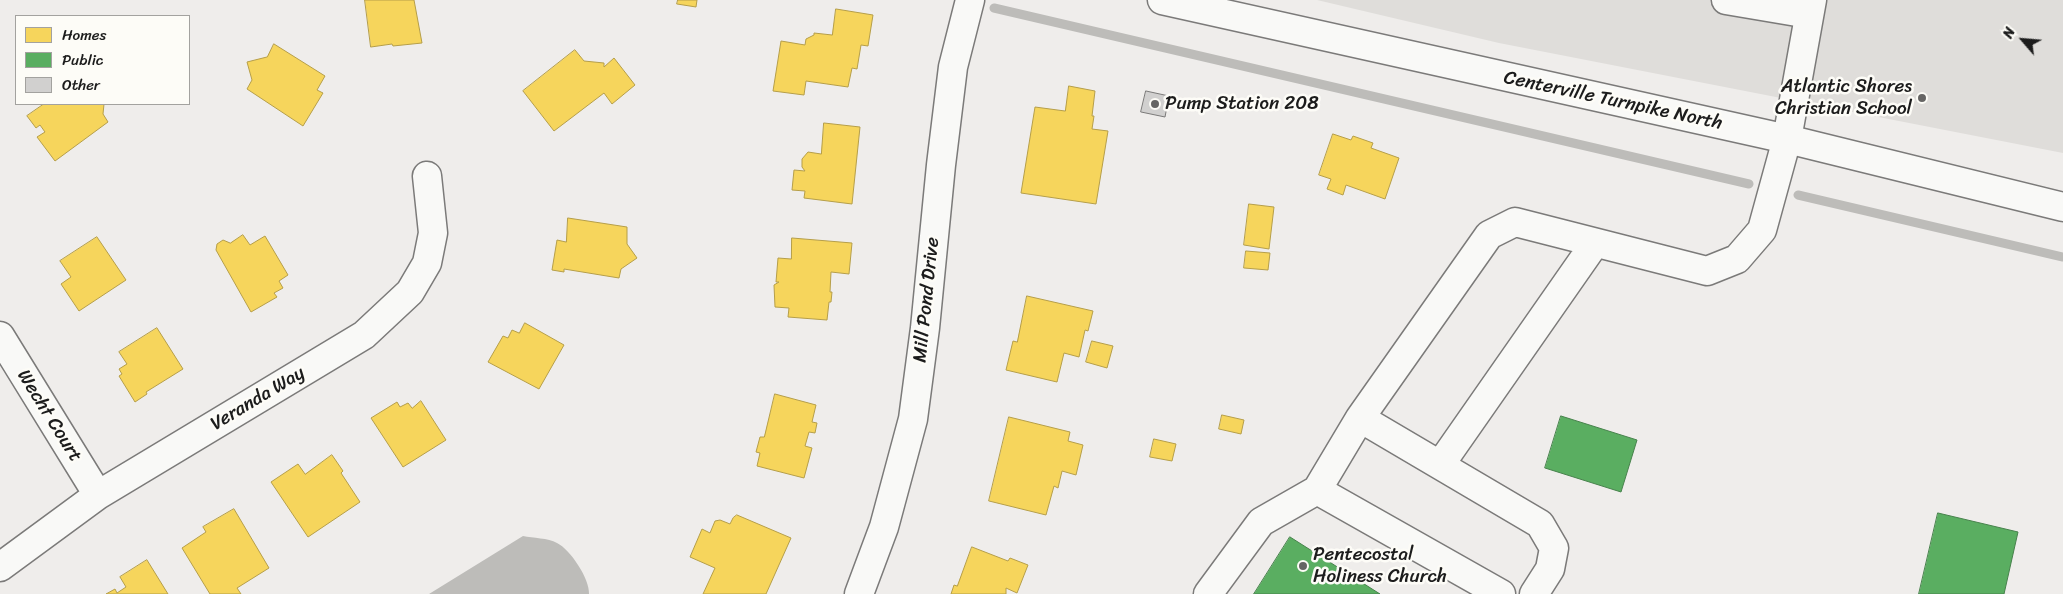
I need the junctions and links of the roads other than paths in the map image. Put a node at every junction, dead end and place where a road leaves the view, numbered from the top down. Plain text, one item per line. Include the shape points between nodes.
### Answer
1 (970, 0) edge
2 (1162, 0) edge
3 (1726, 0) edge
4 (1810, 7) edge
5 (1787, 139) junction
6 (427, 176) dead end
7 (2063, 207) edge
8 (1595, 243) junction
9 (0, 336) edge
10 (1360, 418) junction
11 (1440, 465) junction
12 (1317, 490) junction
13 (98, 496) junction
14 (0, 567) edge
15 (859, 594) edge
16 (1208, 594) edge
17 (1501, 594) edge
18 (1534, 594) edge

1 - 15 street, Mill Pond Drive via 953,67 913,419 884,527
2 - 5 street, Centerville Turnpike North
3 - 4 street
4 - 5 street
5 - 7 street, Centerville Turnpike North
5 - 8 street via 1762,230 1737,259 1708,271
6 - 13 street, Veranda Way via 433,233 427,263 406,297 364,335
8 - 10 street via 1516,222 1489,235
8 - 11 street
9 - 13 street, Wecht Court
10 - 11 street
10 - 12 street
11 - 18 street via 1540,524 1554,548 1550,569
12 - 16 street via 1262,522
12 - 17 street
13 - 14 street, Veranda Way

